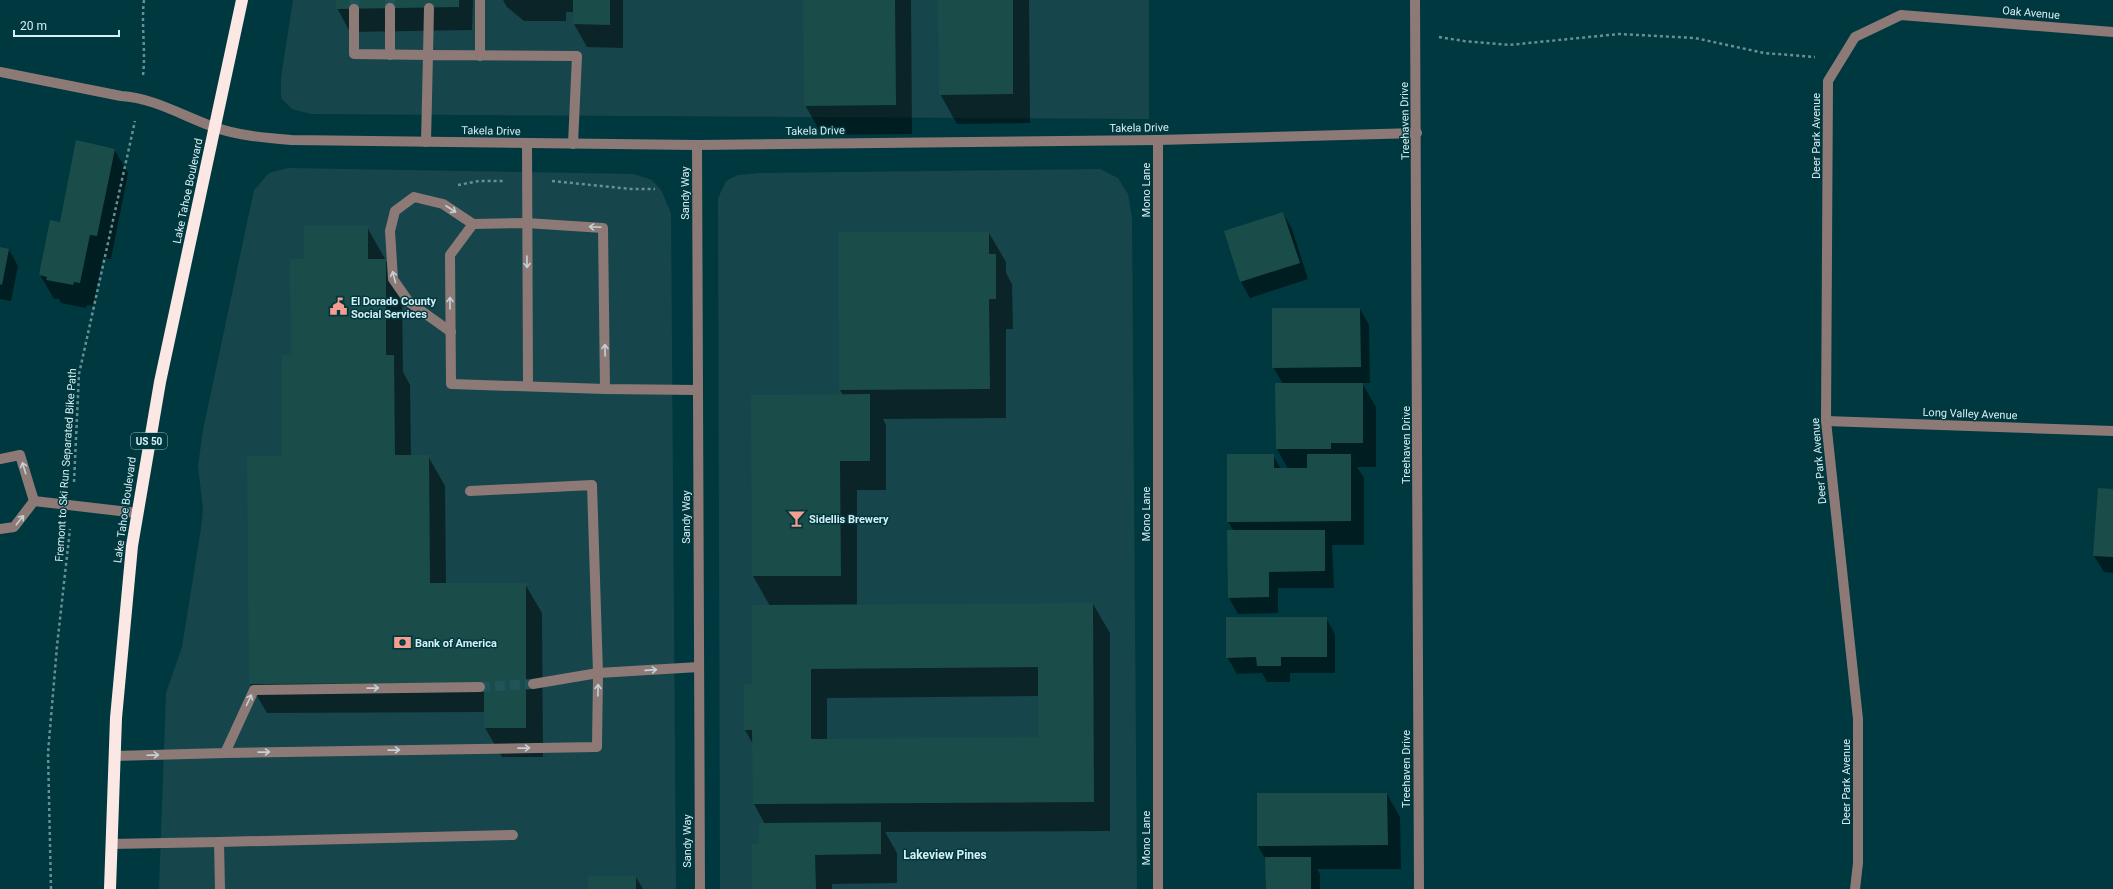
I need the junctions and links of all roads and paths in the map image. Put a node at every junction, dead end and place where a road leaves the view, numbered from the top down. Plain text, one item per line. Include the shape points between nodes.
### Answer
1 (144, 0) edge
2 (242, 0) edge
3 (480, 0) edge
4 (1415, 0) edge
5 (390, 8) tunnel mouth
6 (429, 8) dead end
7 (354, 9) tunnel mouth
8 (2113, 32) edge
9 (1415, 33) junction
10 (1855, 37) joint
11 (390, 55) junction
12 (428, 55) junction
13 (480, 56) junction
14 (1841, 60) junction
15 (0, 72) edge
16 (140, 97) junction
17 (215, 127) junction
18 (1417, 133) junction
19 (1158, 140) junction
20 (426, 142) junction
21 (527, 143) junction
22 (573, 144) junction
23 (697, 145) junction
24 (526, 223) junction
25 (473, 224) junction
26 (451, 332) junction
27 (528, 386) junction
28 (605, 389) junction
29 (697, 390) junction
30 (1826, 421) junction
31 (2113, 431) edge
32 (0, 459) edge
33 (470, 491) dead end
34 (34, 501) junction
35 (72, 507) junction
36 (137, 513) junction
37 (0, 529) edge
38 (699, 667) junction
39 (598, 673) junction
40 (534, 684) tunnel mouth
41 (480, 687) tunnel mouth
42 (225, 753) junction
43 (114, 756) junction
44 (513, 835) dead end
45 (219, 842) junction
46 (111, 844) junction
47 (51, 889) edge
48 (110, 889) edge
49 (220, 889) edge
50 (700, 889) edge
51 (1158, 889) edge
52 (1419, 889) edge
53 (1855, 889) edge

1 - 16 path, Fremont to Ski Run Separated Bike Path via 145,56
2 - 17 highway, Lake Tahoe Boulevard / US 50
3 - 13 street
4 - 9 street, Treehaven Drive
5 - 11 street
6 - 12 street
7 - 11 street via 354,54
8 - 10 street, Oak Avenue via 1901,15
9 - 14 path via 1509,45 1619,34 1695,38 1764,53
9 - 18 street, Treehaven Drive
10 - 14 street, Deer Park Avenue
11 - 12 street
12 - 13 street
12 - 20 street
13 - 22 street via 577,56
14 - 30 street, Deer Park Avenue via 1828,81
15 - 16 street, Takela Drive via 121,96
16 - 17 street, Takela Drive
16 - 35 path, Fremont to Ski Run Separated Bike Path via 79,374
17 - 20 street, Takela Drive via 247,135 292,140
17 - 36 highway, Lake Tahoe Boulevard / US 50 via 160,382
18 - 19 street, Takela Drive
18 - 52 street, Treehaven Drive
19 - 23 street, Takela Drive
19 - 51 street, Mono Lane
20 - 21 street, Takela Drive
21 - 22 street, Takela Drive
21 - 24 street
22 - 23 street, Takela Drive
23 - 29 street, Sandy Way
24 - 25 street
24 -> 27 street
28 -> 24 street via 603,228
26 -> 25 street via 450,255
26 -> 25 street via 409,302 393,279 390,232 395,211 414,197 443,204
26 - 27 street via 451,384
27 - 28 street
28 - 29 street
29 - 38 street, Sandy Way
30 - 31 street, Long Valley Avenue
30 - 53 street, Deer Park Avenue via 1858,719 1858,863
34 -> 32 street via 20,455
33 - 39 street via 592,485
34 - 35 street
37 -> 34 street via 14,527
35 - 36 street
35 - 47 path, Fremont to Ski Run Separated Bike Path via 48,753
36 - 43 highway, Lake Tahoe Boulevard / US 50 via 123,635
39 -> 38 street
38 - 50 street, Sandy Way
39 - 40 street
42 -> 39 street via 597,747
42 -> 41 street via 254,690
43 -> 42 street
43 - 46 highway, Lake Tahoe Boulevard / US 50
44 - 45 street
45 - 46 street
45 - 49 street
46 - 48 highway, Lake Tahoe Boulevard / US 50

